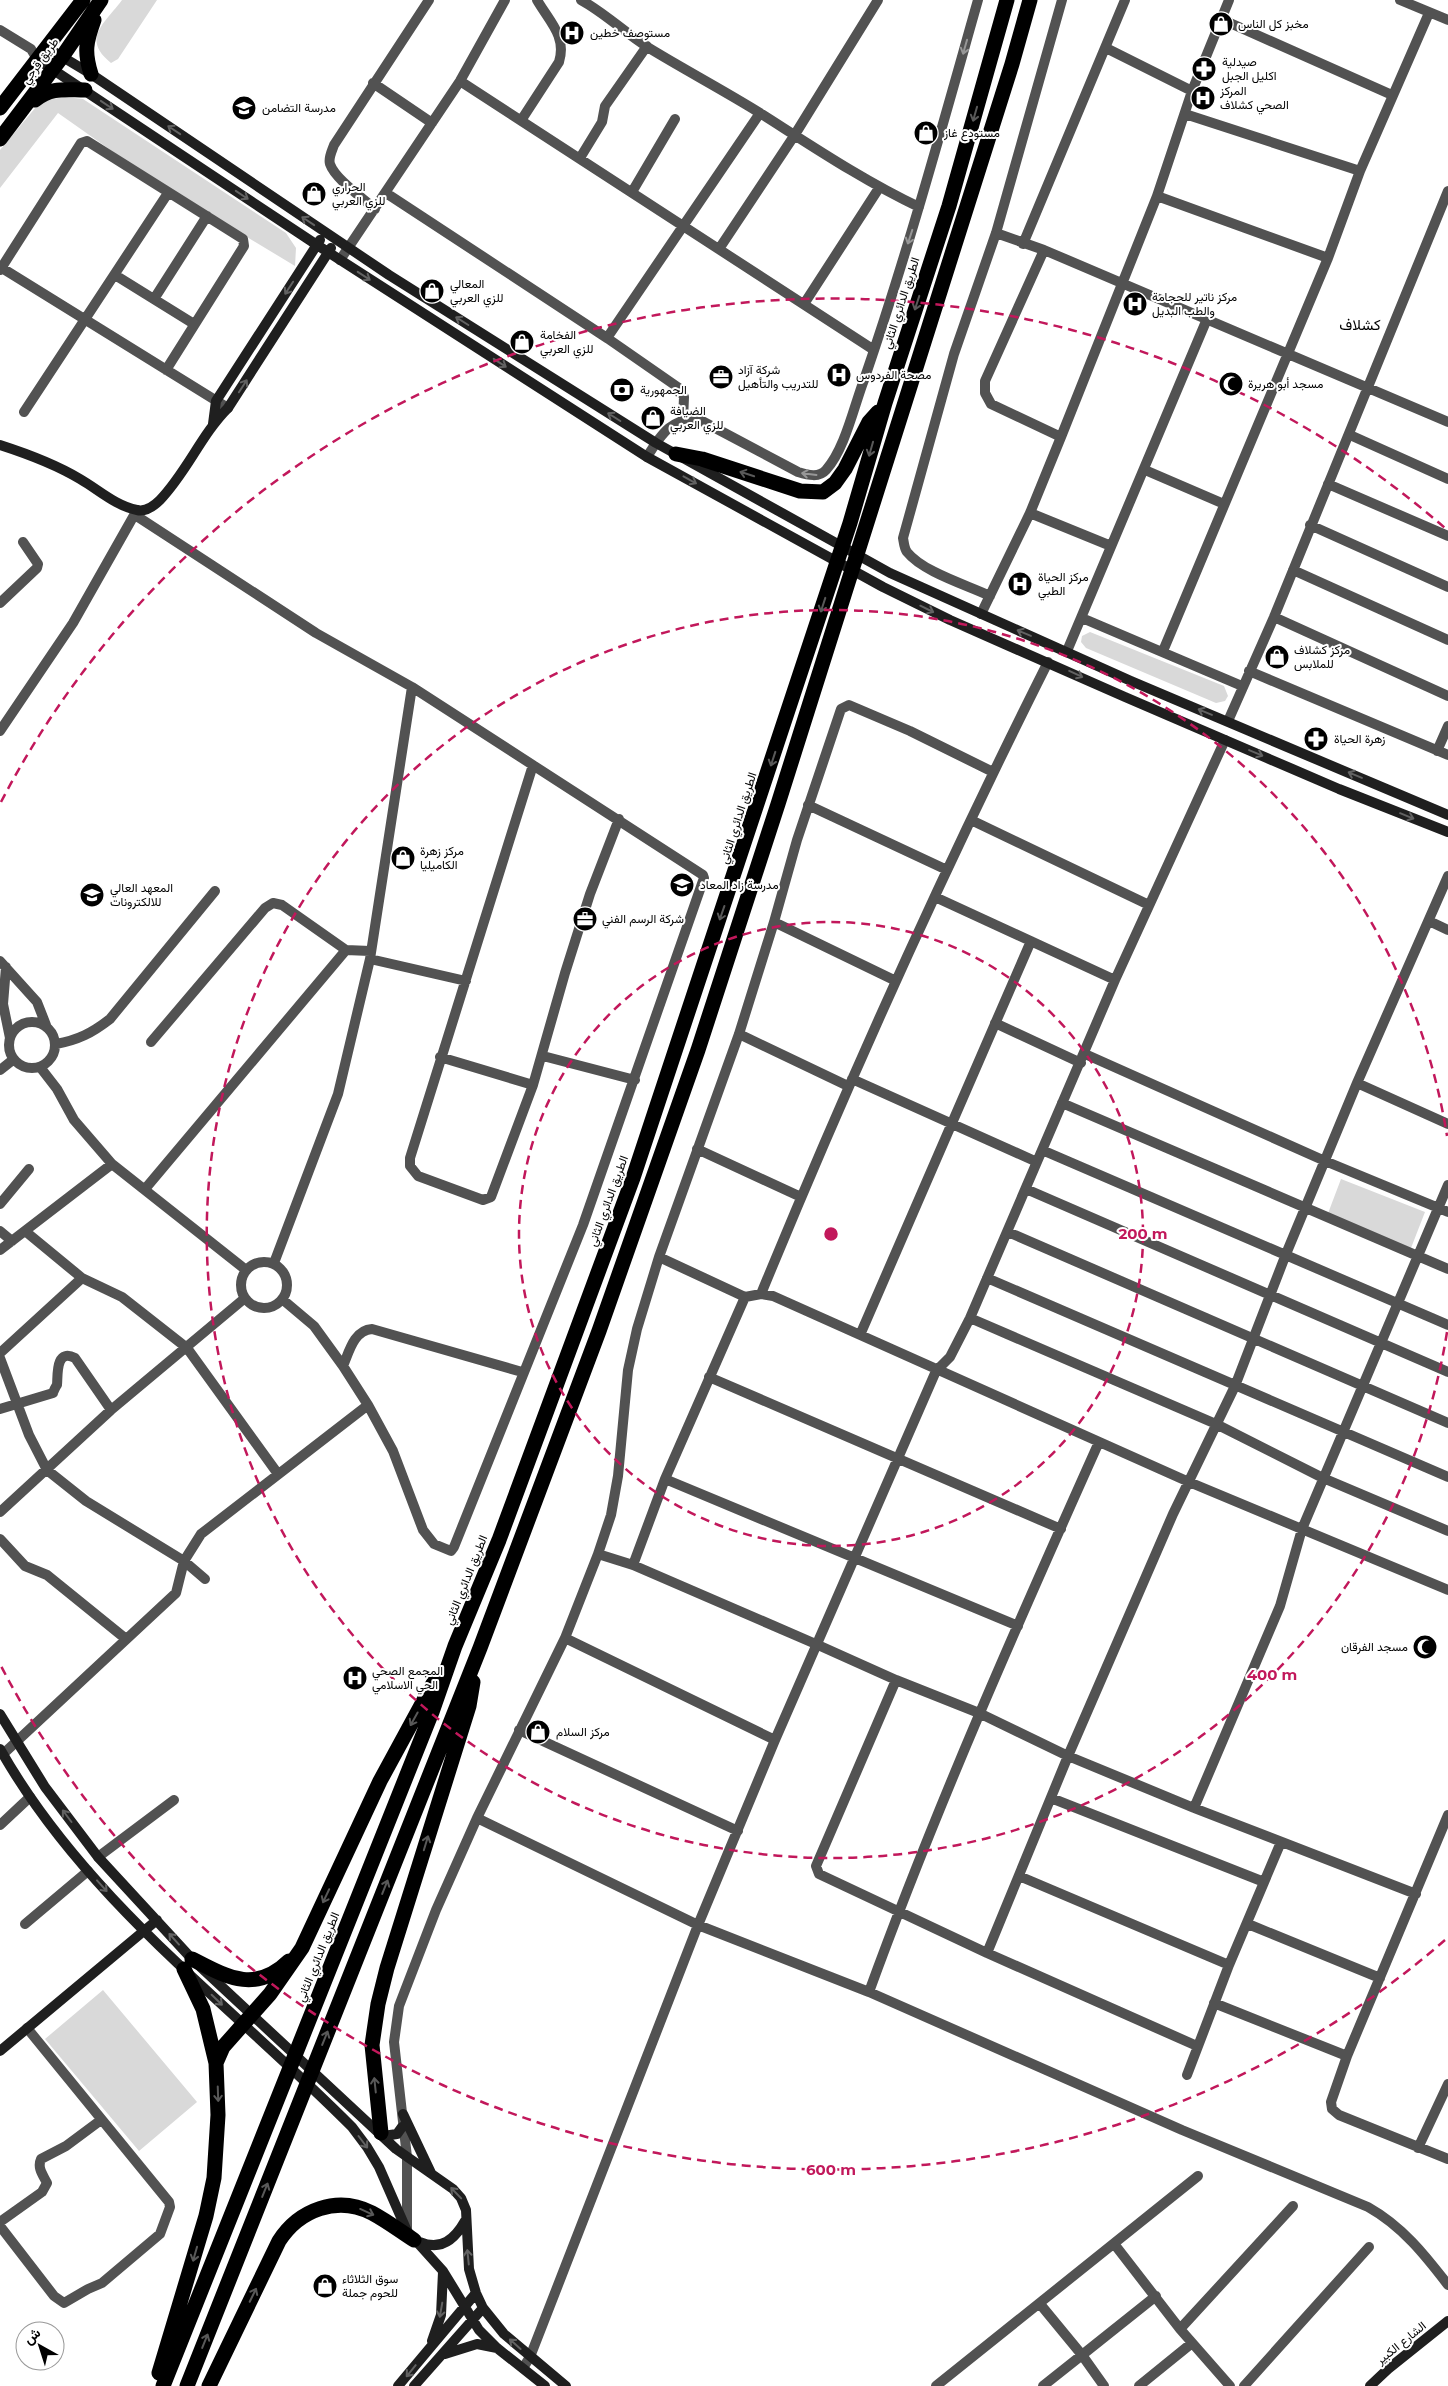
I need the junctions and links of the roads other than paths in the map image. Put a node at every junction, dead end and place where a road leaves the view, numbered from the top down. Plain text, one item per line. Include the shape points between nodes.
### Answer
1 (83, 0) edge
2 (429, 0) edge
3 (504, 0) edge
4 (537, 0) edge
5 (580, 0) edge
6 (878, 0) edge
7 (978, 0) edge
8 (1007, 0) edge
9 (1030, 0) edge
10 (1062, 0) edge
11 (1126, 0) edge
12 (1228, 0) edge
13 (1400, 0) edge
14 (100, 1) edge
15 (594, 3) edge
16 (1429, 13) junction
17 (1221, 19) junction
18 (1448, 20) edge
19 (0, 30) edge
20 (647, 46) junction
21 (1106, 48) junction
22 (38, 52) junction
23 (62, 57) junction
24 (53, 69) junction
25 (91, 74) junction
26 (460, 80) junction
27 (374, 83) junction
28 (85, 90) junction
29 (1192, 91) junction
30 (1392, 95) junction
31 (0, 108) edge
32 (24, 108) junction
33 (760, 113) junction
34 (1184, 114) junction
35 (522, 119) junction
36 (675, 119) dead end
37 (432, 123) junction
38 (794, 136) junction
39 (0, 139) edge
40 (580, 158) junction
41 (1360, 172) junction
42 (878, 188) junction
43 (1448, 191) edge
44 (632, 192) junction
45 (168, 193) junction
46 (386, 193) junction
47 (1156, 196) junction
48 (919, 208) junction
49 (375, 209) junction
50 (207, 216) junction
51 (683, 225) junction
52 (325, 233) junction
53 (996, 233) junction
54 (336, 240) junction
55 (1023, 244) junction
56 (317, 245) junction
57 (349, 248) junction
58 (719, 249) junction
59 (1044, 250) junction
60 (328, 253) junction
61 (1328, 258) junction
62 (340, 260) junction
63 (1, 269) edge
64 (115, 275) junction
65 (1122, 284) junction
66 (154, 298) junction
67 (804, 304) junction
68 (84, 319) junction
69 (1207, 319) junction
70 (194, 324) junction
71 (607, 338) junction
72 (874, 350) junction
73 (1288, 354) junction
74 (166, 370) junction
75 (1367, 387) junction
76 (216, 401) junction
77 (885, 403) junction
78 (228, 408) junction
79 (24, 412) dead end
80 (683, 420) junction
81 (1448, 422) edge
82 (213, 424) junction
83 (1350, 435) junction
84 (1061, 437) junction
85 (656, 443) junction
86 (0, 445) edge
87 (676, 454) junction
88 (647, 457) junction
89 (1145, 470) junction
90 (1448, 479) edge
91 (1328, 484) junction
92 (1224, 504) junction
93 (136, 513) junction
94 (1030, 513) junction
95 (1310, 525) junction
96 (1448, 536) edge
97 (23, 542) dead end
98 (1111, 546) junction
99 (1293, 570) junction
100 (1448, 586) edge
101 (990, 596) junction
102 (0, 603) edge
103 (981, 614) junction
104 (1274, 617) junction
105 (1082, 618) junction
106 (1448, 640) edge
107 (1067, 651) junction
108 (1163, 651) junction
109 (1048, 662) junction
110 (1249, 671) junction
111 (1132, 681) junction
112 (1242, 686) junction
113 (412, 687) junction
114 (1448, 696) edge
115 (1125, 697) junction
116 (1228, 722) junction
117 (1448, 726) edge
118 (0, 731) edge
119 (1225, 740) junction
120 (1437, 751) junction
121 (1448, 755) edge
122 (532, 765) junction
123 (993, 772) junction
124 (808, 805) junction
125 (1448, 814) edge
126 (618, 820) junction
127 (970, 820) junction
128 (1448, 832) edge
129 (947, 870) junction
130 (1448, 876) edge
131 (214, 891) dead end
132 (935, 897) junction
133 (1149, 905) junction
134 (1429, 921) junction
135 (774, 922) junction
136 (1448, 930) edge
137 (1031, 942) junction
138 (346, 950) junction
139 (370, 955) junction
140 (3, 964) edge
141 (1115, 980) junction
142 (466, 981) junction
143 (896, 981) junction
144 (996, 1023) junction
145 (46, 1025) junction
146 (738, 1034) junction
147 (10, 1038) junction
148 (151, 1042) dead end
149 (56, 1044) junction
150 (543, 1056) junction
151 (440, 1057) junction
152 (14, 1059) junction
153 (1083, 1059) junction
154 (40, 1067) junction
155 (0, 1070) edge
156 (635, 1080) junction
157 (850, 1082) junction
158 (1357, 1084) junction
159 (533, 1085) junction
160 (1062, 1103) junction
161 (1448, 1124) edge
162 (953, 1126) junction
163 (697, 1149) junction
164 (1042, 1150) junction
165 (1325, 1161) junction
166 (1037, 1162) junction
167 (112, 1164) junction
168 (29, 1169) dead end
169 (1448, 1185) edge
170 (144, 1189) junction
171 (1026, 1189) junction
172 (801, 1197) junction
173 (0, 1204) edge
174 (1306, 1208) junction
175 (1438, 1208) junction
176 (1448, 1212) edge
177 (0, 1231) edge
178 (25, 1231) junction
179 (1008, 1232) junction
180 (12, 1241) junction
181 (0, 1250) edge
182 (1286, 1254) junction
183 (1418, 1255) junction
184 (659, 1257) junction
185 (274, 1263) junction
186 (1448, 1269) edge
187 (246, 1270) junction
188 (82, 1278) junction
189 (987, 1278) junction
190 (761, 1294) junction
191 (1271, 1294) junction
192 (745, 1297) junction
193 (245, 1298) junction
194 (282, 1299) junction
195 (1397, 1303) junction
196 (970, 1318) junction
197 (1448, 1325) edge
198 (860, 1334) junction
199 (1254, 1340) junction
200 (1380, 1344) junction
201 (187, 1348) junction
202 (0, 1353) edge
203 (0, 1358) edge
204 (343, 1366) junction
205 (936, 1371) junction
206 (522, 1372) junction
207 (1448, 1372) edge
208 (709, 1377) junction
209 (1235, 1386) junction
210 (1364, 1386) junction
211 (16, 1405) junction
212 (368, 1405) junction
213 (0, 1409) edge
214 (111, 1410) junction
215 (1448, 1423) edge
216 (1216, 1424) junction
217 (1343, 1432) junction
218 (1099, 1442) junction
219 (897, 1458) junction
220 (47, 1470) junction
221 (278, 1474) junction
222 (1448, 1477) edge
223 (1323, 1478) junction
224 (665, 1480) junction
225 (1189, 1482) junction
226 (0, 1512) edge
227 (1060, 1529) junction
228 (1302, 1529) junction
229 (1448, 1530) edge
230 (0, 1539) edge
231 (598, 1554) junction
232 (856, 1558) junction
233 (184, 1561) junction
234 (633, 1566) junction
235 (205, 1579) dead end
236 (1448, 1590) edge
237 (1018, 1626) junction
238 (565, 1638) junction
239 (126, 1639) junction
240 (818, 1644) junction
241 (455, 1646) junction
242 (480, 1648) junction
243 (896, 1680) junction
244 (979, 1713) junction
245 (0, 1714) edge
246 (519, 1730) junction
247 (775, 1740) junction
248 (16, 1742) junction
249 (2, 1751) edge
250 (1068, 1756) junction
251 (30, 1797) junction
252 (1051, 1798) junction
253 (174, 1800) dead end
254 (1194, 1808) junction
255 (477, 1818) junction
256 (1447, 1819) edge
257 (0, 1824) edge
258 (738, 1831) junction
259 (1281, 1842) junction
260 (98, 1857) junction
261 (88, 1871) junction
262 (1019, 1876) junction
263 (1264, 1882) junction
264 (1416, 1894) junction
265 (898, 1912) junction
266 (157, 1920) junction
267 (25, 1924) dead end
268 (1248, 1924) junction
269 (698, 1925) junction
270 (143, 1931) junction
271 (302, 1948) junction
272 (987, 1953) junction
273 (188, 1964) junction
274 (1229, 1965) junction
275 (1380, 1978) junction
276 (869, 1992) junction
277 (1214, 2003) junction
278 (256, 2017) junction
279 (26, 2028) junction
280 (246, 2028) junction
281 (1197, 2046) junction
282 (0, 2050) edge
283 (1347, 2056) junction
284 (216, 2063) junction
285 (1187, 2075) dead end
286 (1448, 2084) edge
287 (403, 2114) junction
288 (101, 2120) junction
289 (402, 2127) junction
290 (382, 2135) junction
291 (1418, 2148) junction
292 (407, 2157) junction
293 (1448, 2159) edge
294 (431, 2174) junction
295 (1198, 2176) dead end
296 (1293, 2206) dead end
297 (465, 2221) junction
298 (0, 2222) edge
299 (0, 2226) edge
300 (411, 2236) junction
301 (1115, 2245) junction
302 (1369, 2247) dead end
303 (443, 2271) junction
304 (1448, 2285) edge
305 (476, 2293) junction
306 (1156, 2296) junction
307 (1040, 2304) junction
308 (464, 2307) junction
309 (483, 2308) junction
310 (472, 2320) junction
311 (1448, 2321) edge
312 (1180, 2329) junction
313 (1192, 2343) junction
314 (429, 2347) junction
315 (496, 2348) junction
316 (1082, 2355) junction
317 (441, 2356) junction
318 (530, 2357) junction
319 (523, 2368) junction
320 (1227, 2383) edge
321 (155, 2386) edge
322 (163, 2386) edge
323 (188, 2386) edge
324 (209, 2386) edge
325 (398, 2386) edge
326 (414, 2386) edge
327 (545, 2386) edge
328 (566, 2386) edge
329 (936, 2386) edge
330 (1043, 2386) edge
331 (1104, 2386) edge
332 (1138, 2386) edge
333 (1215, 2386) edge
334 (1244, 2386) edge
335 (1370, 2386) edge

1 - 22 highway, طريق قرجي
2 - 27 street
3 - 26 street
4 - 35 street via 557,30 561,53 559,62
5 - 15 street
6 - 38 street
7 -> 48 street
8 -> 77 highway, الطريق الدائري الثاني via 949,206
9 - 242 highway via 870,519 698,1050 599,1331
10 - 53 street
11 - 21 street
12 - 17 street
13 - 16 street
14 - 23 highway, طريق قرجي
14 - 25 highway via 86,45
15 - 20 street
16 - 18 street
16 - 30 street
17 - 29 street
17 - 30 street
19 - 22 street
20 - 33 street
20 - 40 street via 605,106 602,122
21 - 29 street
21 - 55 street
22 - 23 street
22 - 24 street
22 - 31 highway, طريق قرجي
23 - 24 highway, طريق قرجي
23 - 25 street
24 - 28 street
24 - 32 highway, طريق قرجي
52 -> 25 street
26 - 35 street
26 - 37 street
27 - 37 street
27 - 49 street via 334,145 330,164 339,178
28 - 32 highway via 49,90
28 -> 56 street
29 - 34 street
30 - 41 street
32 - 39 highway, طريق قرجي
33 - 38 street
33 - 51 street
34 - 41 street
34 - 47 street
35 - 40 street
36 - 44 street
37 - 46 street
38 - 42 street
38 - 58 street
40 - 44 street
41 - 61 street
42 - 48 street
42 - 67 street
43 - 75 street
44 - 51 street
45 - 50 street
45 - 63 street via 87,141 81,143
45 - 64 street
46 - 49 street
46 - 71 street
47 - 61 street
47 - 65 street
48 -> 72 street
49 - 57 street
50 - 66 street
50 - 70 street via 239,235 244,246
51 - 58 street
51 - 71 street
52 - 54 street
52 - 56 street
53 - 55 street
53 - 101 street via 954,354 903,538 908,553 923,565
54 - 57 street
54 - 60 street
55 - 59 street
56 - 60 street
56 -> 76 street
57 - 62 street
85 -> 57 street
58 - 67 street
59 - 65 street
59 - 84 street via 985,381 985,393 991,404
60 - 62 street
78 -> 60 street
61 - 73 street
62 -> 88 street
63 - 68 street
64 - 66 street
64 - 68 street
65 - 69 street
65 - 84 street
66 - 70 street
67 - 72 street
68 - 74 street
68 - 79 street
69 - 73 street
69 - 89 street
70 - 74 street
71 - 80 street via 679,388 684,397
72 -> 80 street via 838,454 821,474 798,472 702,421
73 - 75 street
73 - 92 street
74 - 76 street
75 - 81 street
75 - 83 street
76 - 78 street
76 - 82 street
77 -> 87 highway via 869,422 835,483 823,492 800,491 702,459
77 -> 241 highway, الطريق الدائري الثاني via 847,532 633,1178 499,1540
78 - 82 street
80 - 85 street via 668,429
82 - 93 street via 160,500 147,510
83 - 90 street
83 - 91 street
84 - 94 street
85 - 87 street
85 - 88 street
86 - 93 street via 38,458
87 - 103 street via 890,573
88 -> 109 street via 883,587
89 - 92 street
89 - 98 street
91 - 95 street
91 - 96 street
92 - 108 street
93 - 113 street via 316,633
93 - 118 street via 73,623
94 - 98 street
94 - 101 street
95 - 99 street
95 - 100 street
97 - 102 street via 38,564 37,568
98 - 105 street
99 - 104 street
99 - 106 street
101 - 103 street
107 -> 103 street
104 - 110 street
104 - 114 street
105 - 107 street
105 - 108 street
107 - 111 street
108 - 112 street
109 -> 115 street
109 - 123 street
110 - 112 street
110 - 120 street
111 - 115 street
116 -> 111 street
112 - 116 street
113 - 122 street
113 - 139 street
115 - 119 street
125 -> 116 street
117 - 120 street
119 -> 128 street
119 - 133 street
120 - 121 street
122 - 126 street
122 - 142 street
123 - 124 street via 849,705 844,706 838,718
123 - 127 street
124 - 129 street
124 - 135 street
126 - 150 street via 567,964
126 - 156 street via 704,878
127 - 129 street
127 - 133 street
129 - 132 street
130 - 134 street
131 - 149 street via 110,1019 93,1033 76,1041
132 - 137 street
132 - 143 street
133 - 141 street
134 - 136 street
134 - 158 street
135 - 143 street
135 - 146 street
137 - 141 street
137 - 144 street
138 - 139 street
138 - 148 street via 273,903 264,908
138 - 170 street
139 - 142 street
139 - 185 street via 338,1094
140 - 145 street via 36,1002
140 - 147 street via 3,1004
141 - 153 street
142 - 151 street
143 - 157 street
144 - 153 street
144 - 162 street
145 - 147 street via 32,1021 24,1023
145 - 149 street
146 - 157 street
146 - 163 street
147 - 152 street via 10,1053
149 - 154 street via 52,1058
150 - 156 street
150 - 159 street
151 - 159 street
151 - 159 street via 410,1166 418,1176 484,1200 491,1197
152 - 154 street via 26,1067
152 - 155 street
153 - 160 street
153 - 165 street
154 - 167 street via 74,1120
156 - 206 street via 583,1225
157 - 162 street
157 - 172 street
158 - 161 street
158 - 165 street
160 - 164 street
160 - 174 street
162 - 166 street
162 - 198 street
163 - 172 street
163 - 184 street
164 - 166 street
164 - 182 street
165 - 174 street
165 - 175 street
166 - 171 street
167 - 170 street
167 - 178 street
168 - 173 street
169 - 175 street
170 - 187 street
171 - 179 street
171 - 191 street
172 - 190 street
174 - 182 street
174 - 183 street
175 - 176 street
175 - 183 street
177 - 180 street
178 - 180 street
178 - 188 street
179 - 189 street
179 - 199 street
180 - 181 street
182 - 191 street
182 - 195 street
183 - 186 street
183 - 195 street
184 - 192 street
184 - 231 street via 630,1362 618,1476 611,1515
185 - 187 street via 262,1261
185 - 194 street via 288,1282
187 - 193 street via 241,1281
188 - 201 street via 122,1297
188 - 202 street
189 - 196 street
189 - 209 street
190 - 192 street
190 - 198 street via 773,1296
191 - 199 street
191 - 200 street
192 - 208 street
193 - 194 street via 260,1308 272,1306
193 - 201 street
194 - 204 street via 314,1326
195 - 197 street
195 - 200 street
196 - 205 street via 950,1357
196 - 216 street
198 - 205 street
199 - 209 street
199 - 210 street
200 - 207 street
200 - 210 street
201 - 214 street
201 - 221 street
203 - 211 street
204 - 206 street via 357,1335 364,1329 372,1329
204 - 212 street
205 - 218 street
205 - 219 street
206 - 212 street via 454,1547 448,1551 434,1544 423,1530 398,1462
208 - 219 street
208 - 224 street
209 - 216 street
209 - 217 street
210 - 215 street
210 - 217 street
211 - 213 street
211 - 214 street via 53,1393 56,1369 66,1356 70,1356 75,1358
211 - 220 street
212 - 221 street
214 - 220 street
216 - 223 street
216 - 225 street
217 - 222 street
217 - 223 street
218 - 225 street
218 - 227 street
219 - 227 street
219 - 232 street
220 - 226 street
220 - 233 street via 113,1519
221 - 233 street via 201,1534
223 - 228 street
223 - 229 street
224 - 232 street
224 - 234 street
225 - 228 street
225 - 250 street
227 - 237 street
228 - 236 street
228 - 254 street via 1280,1606
230 - 239 street via 25,1566 47,1575
231 - 234 street
231 - 238 street
232 - 237 street
232 - 240 street
233 - 235 street
233 - 239 street via 176,1593
234 - 240 street
237 - 244 street
238 - 246 street
238 - 247 street
239 - 248 street
240 - 243 street
240 - 247 street
241 -> 271 highway via 380,1781
241 - 322 highway, الطريق الدائري الثاني via 428,1722
290 -> 242 highway via 372,2045 378,2004 469,1706
323 -> 242 highway
243 - 244 street
243 - 265 street via 816,1866 819,1874
244 - 250 street
244 - 265 street
245 - 248 street
246 - 255 street
246 - 258 street
247 - 258 street
248 - 249 street
260 -> 248 street via 45,1787
249 - 251 street
250 - 252 street
250 - 254 street
251 - 257 street
251 - 261 street
252 - 262 street
252 - 263 street
253 - 260 street
254 - 259 street
255 - 269 street
255 - 287 street via 436,1910 399,2006 394,2042
256 - 264 street
258 - 269 street
259 - 263 street
259 - 264 street
260 - 266 street
261 - 267 street
261 -> 270 street
262 - 272 street
262 - 274 street
263 - 268 street
264 - 275 street
265 - 272 street
265 - 276 street
266 - 270 street
273 -> 266 street
268 - 274 street
268 - 275 street
269 - 276 street
269 - 318 street
270 - 273 street
270 - 279 street
271 - 273 highway via 284,1966 252,1981 234,1980
271 - 278 highway
272 - 281 street
273 - 278 street
273 -> 280 street
273 - 284 highway
274 - 277 street
275 - 283 street
276 - 304 street via 1182,2130 1368,2207 1413,2242
277 - 281 street
277 - 283 street
278 - 280 highway
278 - 290 street
279 - 282 street
279 - 288 street
280 - 284 highway via 223,2047
280 -> 300 street via 331,2106 367,2147
281 - 285 street
283 - 291 street via 1331,2102 1332,2109
284 -> 321 highway via 218,2115 214,2178 206,2216
286 - 291 street
287 - 289 street
287 - 294 street
288 - 298 street via 66,2146 41,2159 39,2164 47,2183 42,2192
288 - 299 street via 169,2202 169,2212 160,2234 102,2283 64,2303 54,2296
289 - 290 street via 396,2134
289 - 292 street
290 - 292 street
291 - 293 street
292 - 294 street
292 - 300 street
297 -> 294 street via 466,2210 461,2198 454,2189
295 - 301 street
296 - 312 street
297 - 300 street via 450,2241 440,2245 430,2246
305 -> 297 street via 469,2269
300 - 303 street
324 -> 300 highway via 279,2242 302,2216 324,2207 354,2206
301 - 306 street
301 - 307 street
302 - 334 street
303 - 308 street
303 -> 314 street via 441,2315
305 - 308 street
305 - 309 street
306 - 312 street
306 - 316 street
307 - 316 street
307 - 329 street
308 - 310 street
308 - 314 street
309 - 310 street
318 -> 309 street via 504,2334
310 - 315 street
310 - 317 street
311 - 335 street, الشارع الكبير
312 - 313 street
313 - 320 street
313 - 332 street
314 -> 325 street
315 - 317 street via 477,2344
315 - 319 street
316 - 330 street
316 - 331 street
317 - 326 street
318 - 319 street
318 - 328 street
319 - 327 street
320 - 333 street

